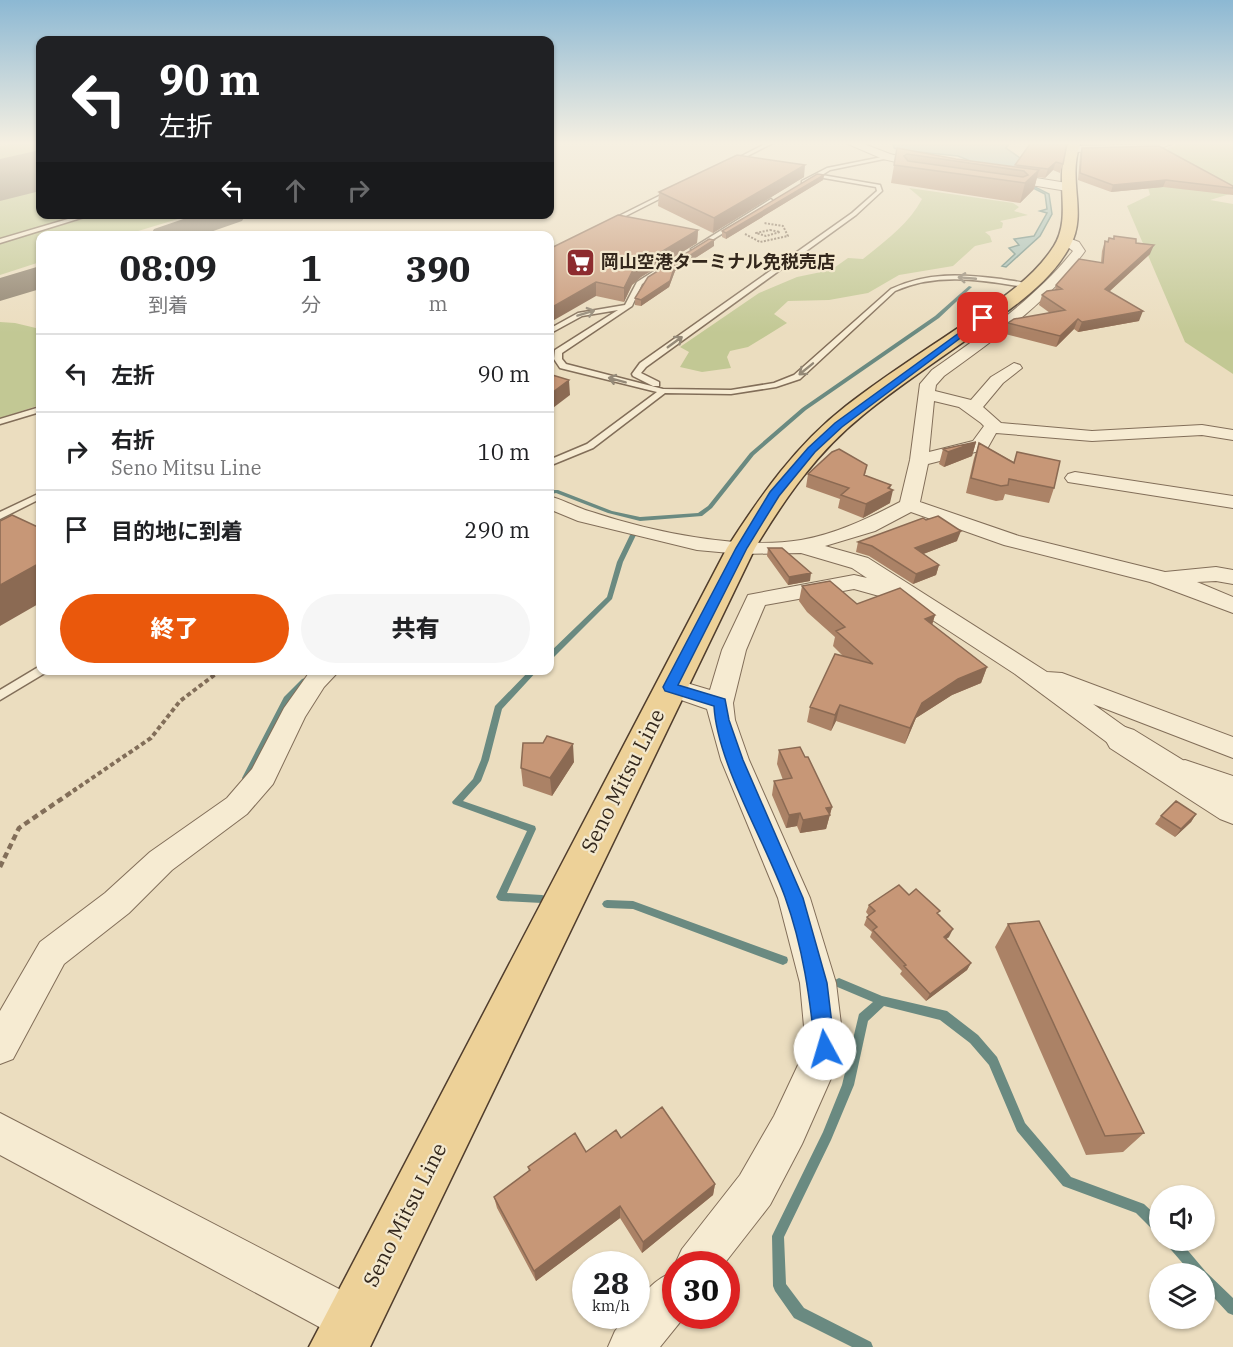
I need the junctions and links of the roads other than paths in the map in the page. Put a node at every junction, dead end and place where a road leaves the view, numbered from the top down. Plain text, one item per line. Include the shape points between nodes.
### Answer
1 (641, 207) edge
2 (762, 207) edge
3 (862, 207) edge
4 (1071, 207) edge
5 (75, 219) edge
6 (602, 226) edge
7 (0, 241) edge
8 (683, 256) edge
9 (673, 262) edge
10 (1037, 287) junction
11 (627, 307) junction
12 (554, 329) edge
13 (554, 363) edge
14 (563, 366) junction
15 (1014, 368) dead end
16 (663, 391) junction
17 (683, 392) junction
18 (926, 395) junction
19 (975, 406) junction
20 (36, 411) edge
21 (0, 422) edge
22 (996, 428) junction
23 (1233, 435) edge
24 (919, 460) junction
25 (554, 462) edge
26 (1076, 478) dead end
27 (36, 498) edge
28 (1233, 502) edge
29 (554, 504) edge
30 (909, 505) junction
31 (0, 516) edge
32 (802, 546) junction
33 (741, 548) junction
34 (1233, 577) edge
35 (1156, 578) junction
36 (921, 601) junction
37 (1233, 606) edge
38 (1024, 668) junction
39 (36, 673) edge
40 (322, 675) edge
41 (670, 687) junction
42 (0, 696) edge
43 (720, 703) junction
44 (1122, 739) joint
45 (1233, 748) edge
46 (1156, 761) junction
47 (1233, 787) edge
48 (1233, 809) edge
49 (0, 1046) edge
50 (0, 1133) edge
51 (707, 1251) edge
52 (662, 1309) edge
53 (346, 1334) edge
54 (631, 1347) edge

1 - 6 lane
2 - 8 lane
17 -> 3 lane via 636,374 643,365
4 - 10 main road, Seno Mitsu Line via 1066,242
5 - 7 lane
9 - 11 lane via 639,283
10 -> 17 lane via 953,277 904,284 797,376 756,389
10 - 18 street via 938,373 928,384
10 - 33 main road, Seno Mitsu Line via 839,425 811,450 774,495
12 -> 11 lane via 580,314
11 - 14 lane via 558,352
13 - 14 lane
16 -> 14 lane
15 - 19 street via 997,380
16 - 17 lane
16 - 25 lane via 590,446
18 - 19 street
18 - 24 street
19 - 22 street
20 - 21 lane
22 - 23 street via 1092,436 1202,430
22 - 24 street via 988,430 980,445
24 - 30 street
26 - 28 street
27 - 31 lane
29 - 33 street via 585,517 697,544
30 - 32 street via 867,527
30 - 35 street via 1023,544
32 - 33 street
32 - 36 street via 860,564
33 - 41 main road, Seno Mitsu Line
34 - 35 street via 1216,574
35 - 37 street
36 - 38 street
36 - 43 street via 854,582 756,600 734,650
38 - 44 street
38 - 45 street
39 - 42 lane
40 - 49 street via 293,715 263,776 237,806 161,861 117,903 52,953
41 - 43 street
41 - 53 main road, Seno Mitsu Line
43 - 51 street via 735,760 794,898 818,983 825,1049 789,1130 755,1190
44 - 46 street
46 - 47 street
46 - 48 street
50 - 53 street
52 - 54 street

